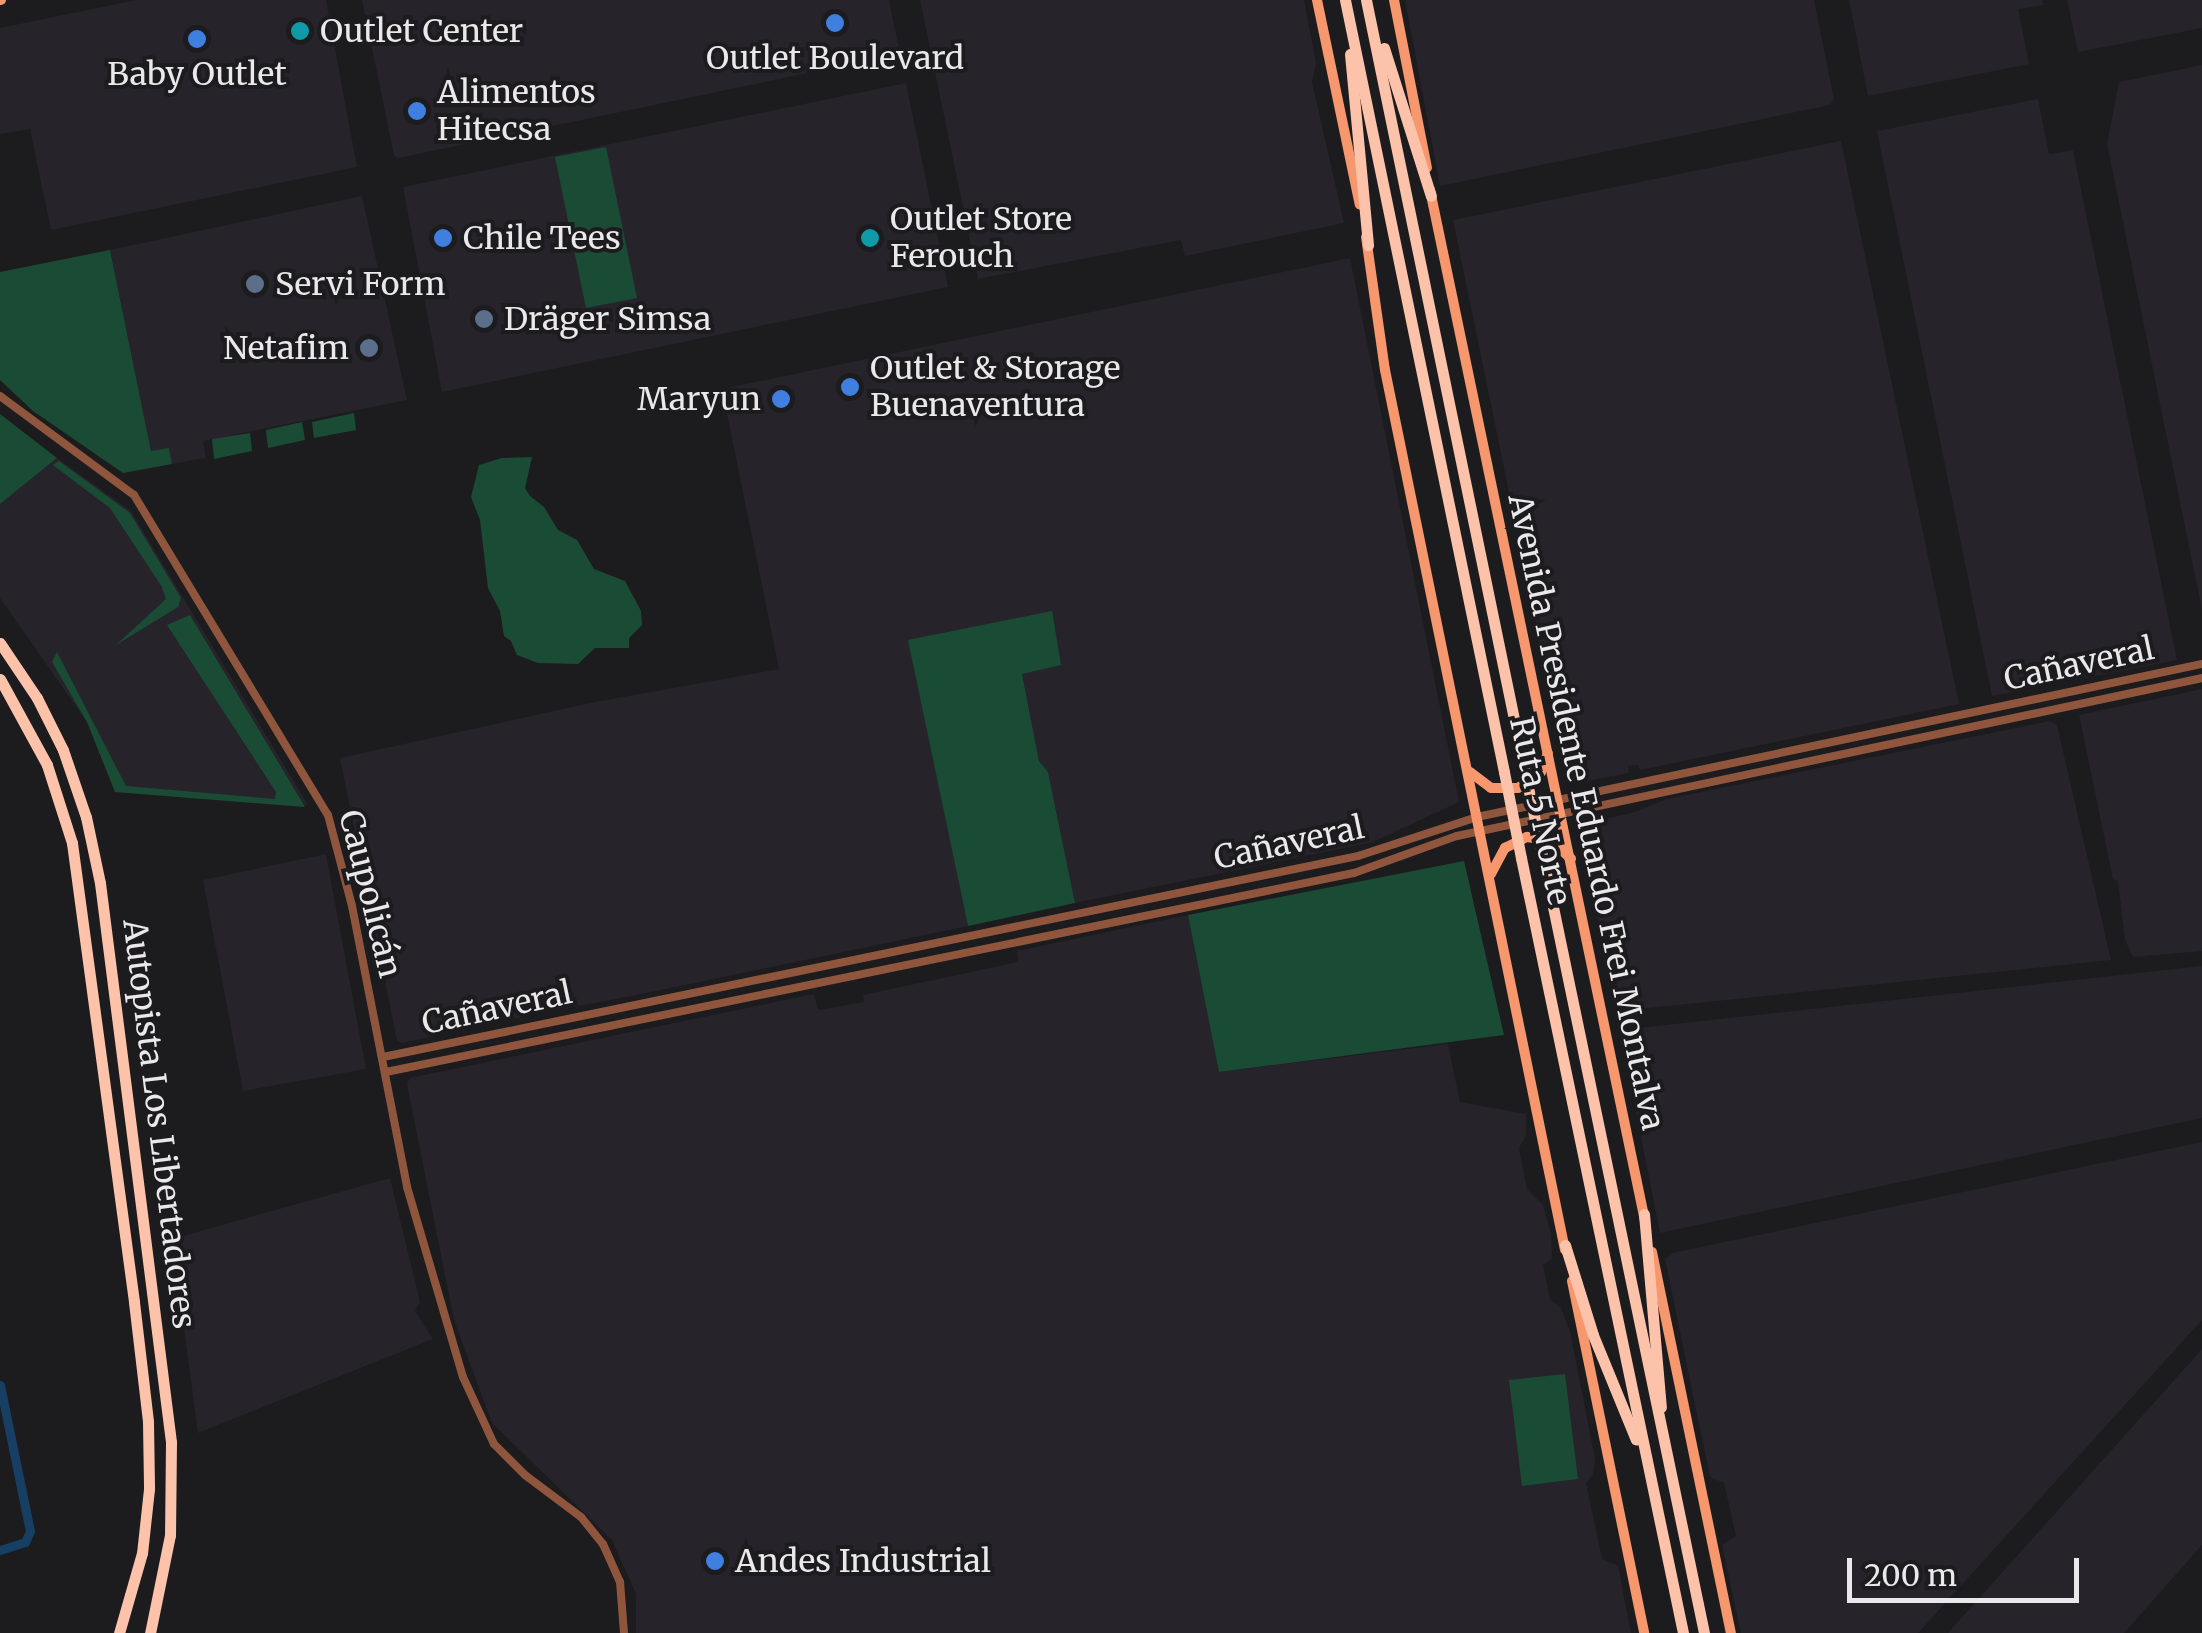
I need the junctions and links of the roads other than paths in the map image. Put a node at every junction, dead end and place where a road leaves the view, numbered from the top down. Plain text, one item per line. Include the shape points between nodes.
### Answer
1 (1317, 0) edge
2 (1345, 0) edge
3 (1368, 0) edge
4 (1394, 0) edge
5 (1431, 196) junction
6 (1368, 245) junction
7 (0, 396) edge
8 (0, 643) edge
9 (2202, 664) edge
10 (2202, 678) edge
11 (0, 679) edge
12 (1548, 750) junction
13 (1467, 767) junction
14 (1560, 799) junction
15 (1563, 812) junction
16 (1477, 817) junction
17 (1480, 831) junction
18 (1574, 865) junction
19 (1490, 880) junction
20 (384, 1056) junction
21 (386, 1072) junction
22 (1644, 1214) junction
23 (1564, 1245) junction
24 (1663, 1447) junction
25 (1648, 1472) junction
26 (119, 1633) edge
27 (150, 1633) edge
28 (624, 1633) edge
29 (1644, 1633) edge
30 (1683, 1633) edge
31 (1704, 1633) edge
32 (1731, 1633) edge

1 - 6 main road
2 - 6 highway
2 - 25 highway, Ruta 5 Norte, bridge
3 - 5 highway
3 - 24 highway, Ruta 5 Norte, bridge
4 - 5 main road, Avenida Presidente Eduardo Frei Montalva
5 - 12 main road, Avenida Presidente Eduardo Frei Montalva
6 - 13 main road via 1385,370
7 - 20 street, Caupolicán via 134,495 324,808 342,861
8 - 27 highway, Autopista Los Libertadores via 63,750 100,882 171,1442 170,1535
9 - 14 street, Cañaveral
10 - 15 street, Cañaveral
11 - 26 highway, Autopista Los Libertadores via 47,764 72,843 138,1341 149,1489 142,1553
12 - 13 main road via 1536,777 1512,789 1485,785
12 - 14 main road, Avenida Presidente Eduardo Frei Montalva
13 - 16 main road
14 - 15 main road, Avenida Presidente Eduardo Frei Montalva
14 - 16 street, Cañaveral
15 - 17 street, Cañaveral
15 - 18 main road, Avenida Presidente Eduardo Frei Montalva
16 - 17 main road
16 - 20 street, Cañaveral via 1358,856
17 - 19 main road
17 - 21 street, Cañaveral via 1354,872
18 - 19 main road via 1552,841 1527,837 1501,852
18 - 22 main road, Avenida Presidente Eduardo Frei Montalva
19 - 23 main road
20 - 21 street, Caupolicán
21 - 28 street, Caupolicán via 415,1216 476,1410 508,1460 574,1510 603,1544 620,1582
22 - 24 highway
22 - 32 main road, Avenida Presidente Eduardo Frei Montalva
23 - 25 highway
23 - 29 main road
24 - 31 highway, Ruta 5 Norte
25 - 30 highway, Ruta 5 Norte

